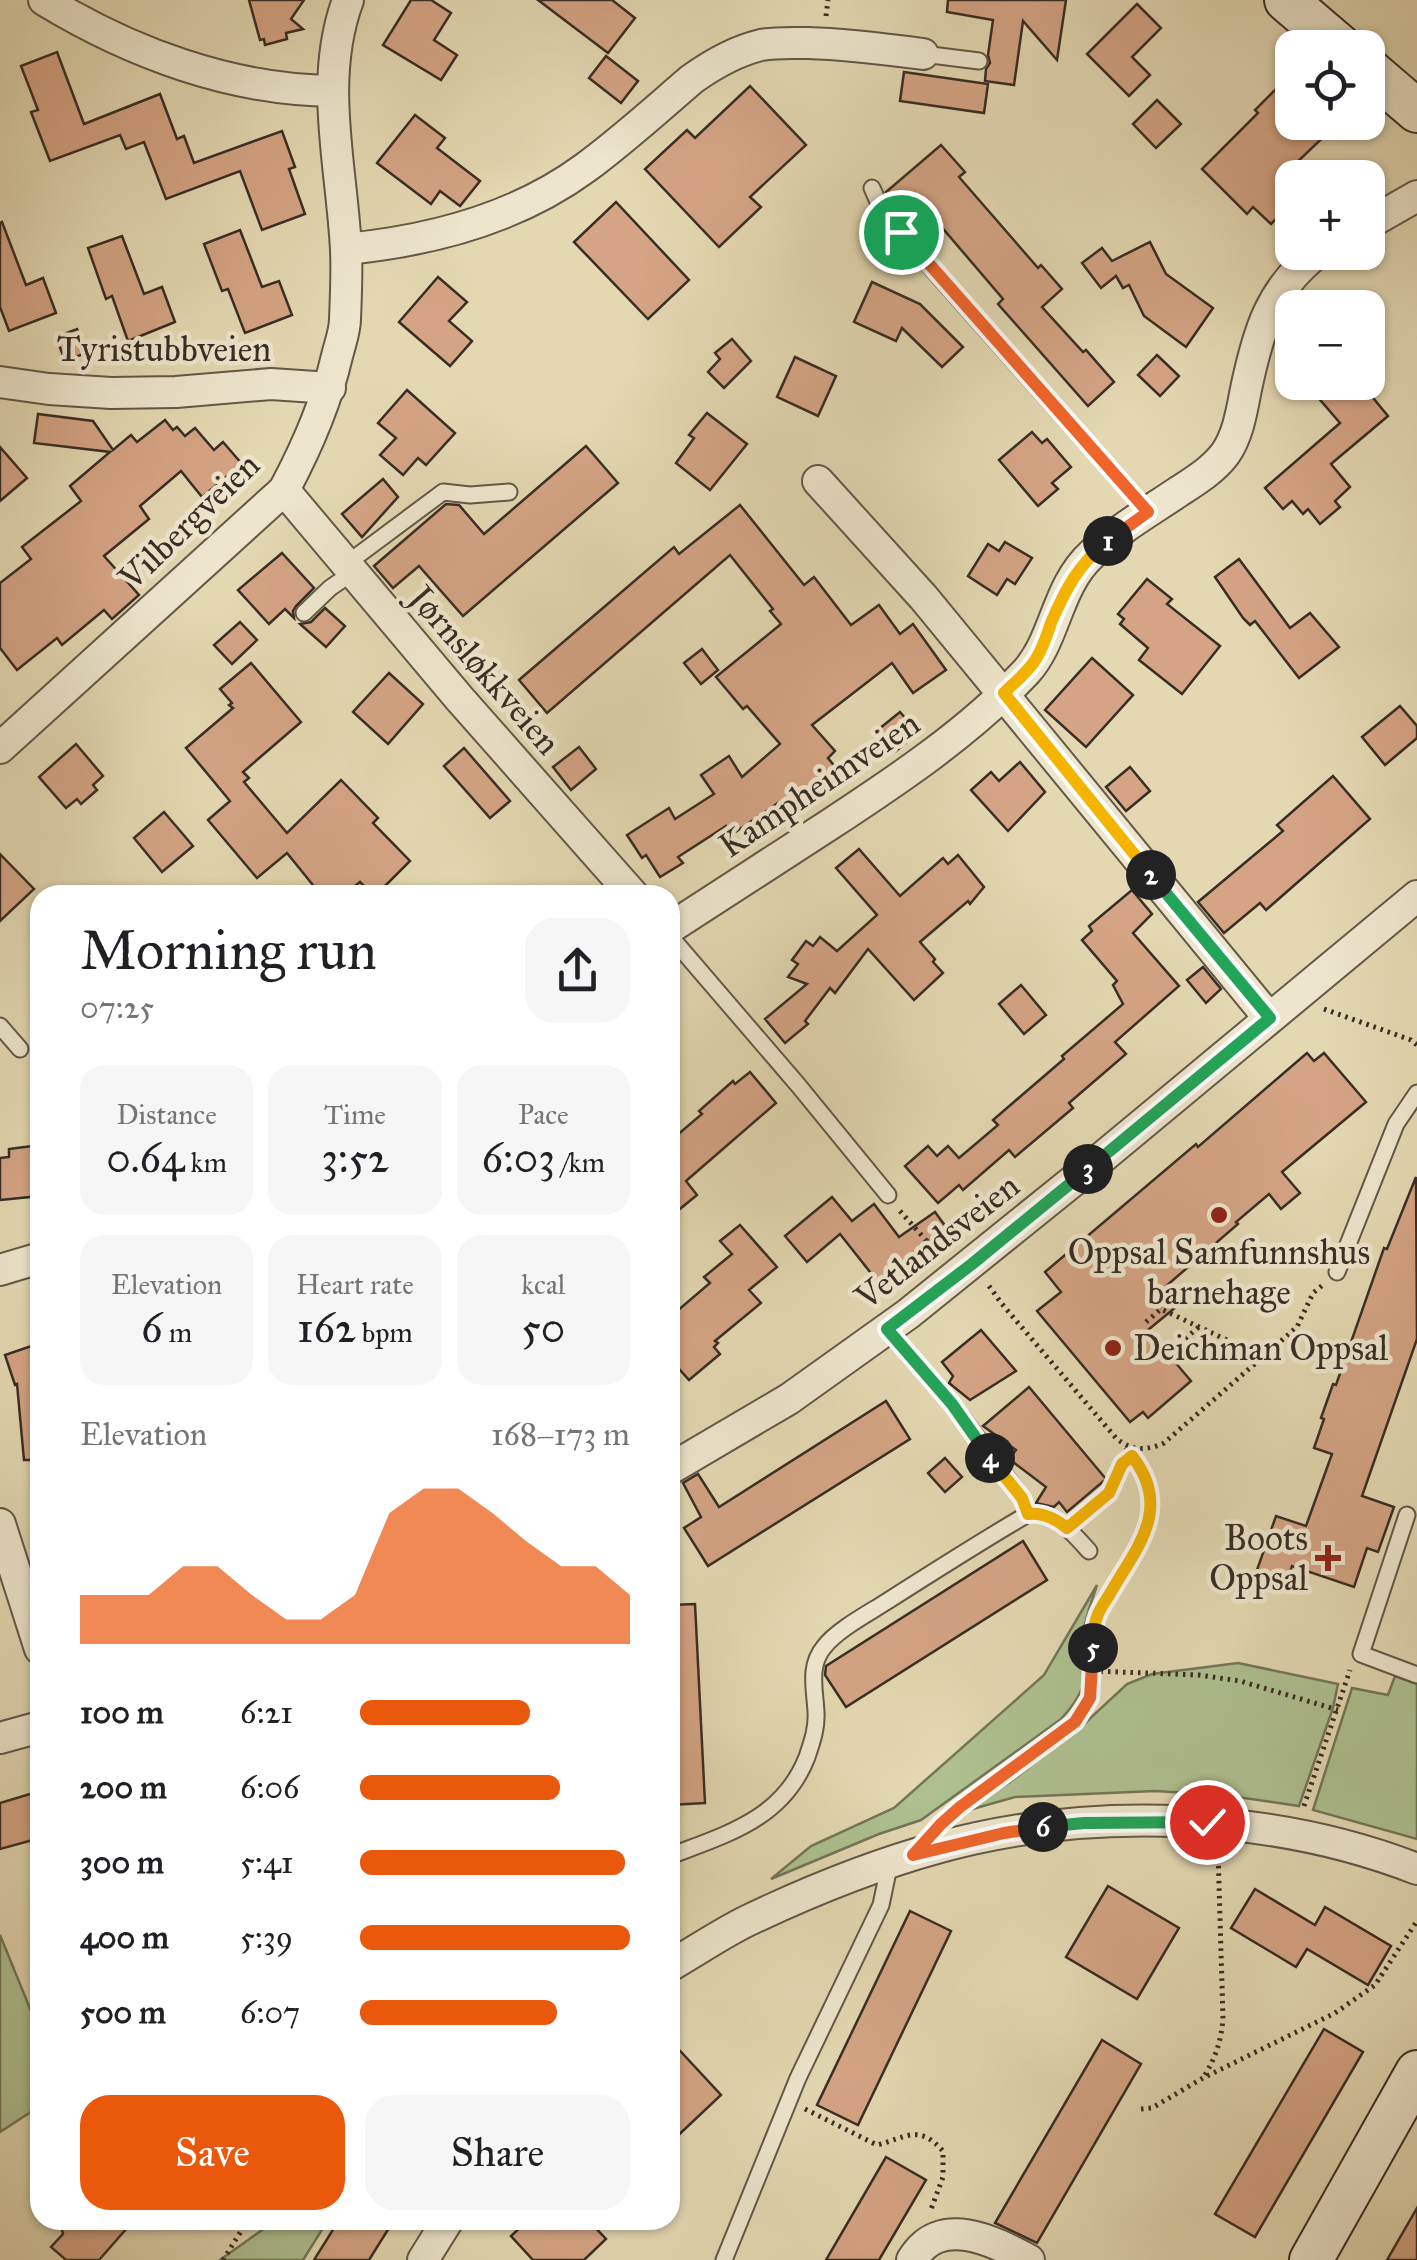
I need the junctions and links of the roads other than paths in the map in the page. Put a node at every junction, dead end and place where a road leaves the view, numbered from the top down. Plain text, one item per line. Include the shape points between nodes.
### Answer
1 (44, 0) edge
2 (348, 0) edge
3 (1286, 0) edge
4 (1321, 30) edge
5 (923, 54) joint
6 (979, 60) dead end
7 (1385, 83) edge
8 (333, 91) junction
9 (1417, 110) edge
10 (872, 188) dead end
11 (1417, 196) edge
12 (1385, 214) edge
13 (346, 249) junction
14 (1298, 270) edge
15 (0, 382) edge
16 (330, 388) junction
17 (818, 482) dead end
18 (284, 490) junction
19 (510, 492) dead end
20 (1148, 512) junction
21 (349, 569) junction
22 (304, 613) dead end
23 (1004, 693) junction
24 (0, 748) edge
25 (624, 885) edge
26 (1417, 896) edge
27 (680, 921) edge
28 (680, 948) edge
29 (1270, 1018) junction
30 (0, 1026) edge
31 (20, 1050) dead end
32 (1417, 1094) edge
33 (888, 1195) road end
34 (30, 1261) edge
35 (0, 1270) edge
36 (1337, 1272) road end
37 (887, 1329) junction
38 (680, 1463) edge
39 (1028, 1514) junction
40 (1407, 1514) dead end
41 (0, 1524) edge
42 (1090, 1551) dead end
43 (30, 1618) edge
44 (1417, 1675) edge
45 (30, 1730) edge
46 (0, 1738) edge
47 (680, 1852) edge
48 (890, 1862) junction
49 (1417, 1869) edge
50 (680, 1960) edge
51 (1417, 2072) edge
52 (442, 2230) edge
53 (422, 2260) edge
54 (724, 2260) edge
55 (912, 2260) edge
56 (1029, 2260) edge
57 (1311, 2260) edge

1 - 8 street via 134,46 226,79
2 - 8 street, Vilbergveien
3 - 4 street
5 - 6 lane
5 - 13 street via 792,43 742,51 692,79 586,168 516,208 401,242
7 - 9 street
8 - 13 street, Vilbergveien
10 - 20 lane via 910,244
11 - 12 street
13 - 16 street, Vilbergveien via 345,323
14 - 20 street, Kampheimveien via 1269,308 1224,454
15 - 16 street, Tyristubbveien via 111,393 271,384
16 - 18 street, Vilbergveien
17 - 23 street
18 - 21 street, Jørnsløkkveien
18 - 24 street, Vilbergveien
19 - 21 lane via 444,492
20 - 23 street, Kampheimveien via 1074,575 1038,656
21 - 22 lane
21 - 25 street, Jørnsløkkveien
23 - 27 street, Kampheimveien via 914,769
23 - 29 street
26 - 29 street, Vetlandsveien
28 - 33 lane
29 - 37 street, Vetlandsveien
30 - 31 lane
32 - 36 lane via 1396,1124
34 - 35 street
37 - 38 street, Vetlandsveien via 789,1400
37 - 39 lane via 952,1404
39 - 42 lane via 1049,1517
39 - 47 lane via 826,1643 812,1670 816,1723 796,1781 754,1820
40 - 44 lane via 1361,1654
41 - 43 street
45 - 46 street
48 - 49 street via 1061,1825 1184,1822 1274,1830
48 - 50 street via 744,1922
48 - 54 lane via 881,1905 789,2100
51 - 57 street
52 - 53 street
55 - 56 street via 938,2238 969,2234

